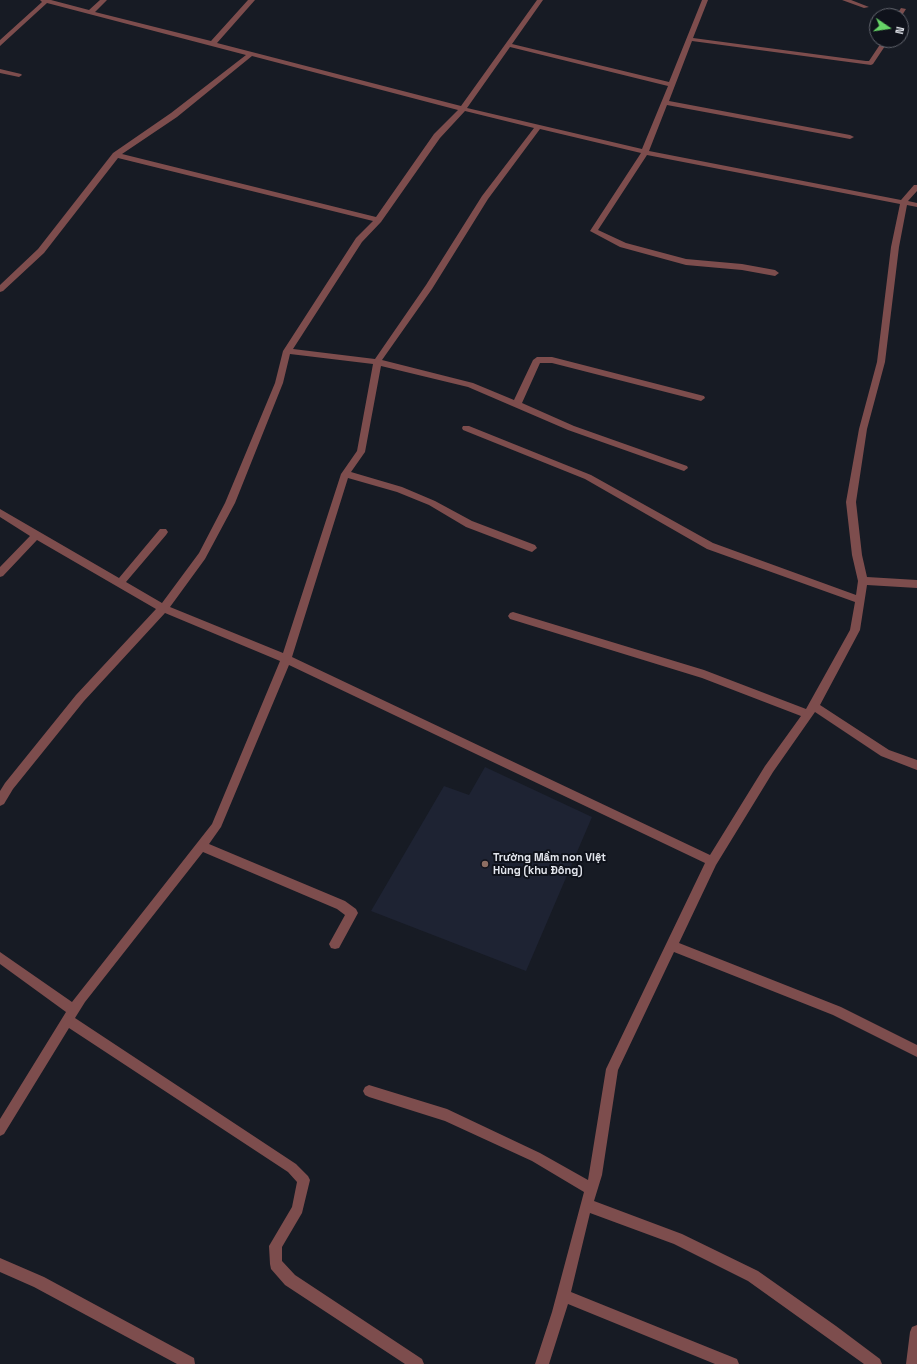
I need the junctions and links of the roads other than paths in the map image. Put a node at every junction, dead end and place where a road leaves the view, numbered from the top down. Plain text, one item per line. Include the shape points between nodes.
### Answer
1 (44, 0) edge
2 (104, 0) edge
3 (252, 0) edge
4 (540, 0) edge
5 (705, 0) edge
6 (845, 0) edge
7 (866, 7) dead end
8 (91, 12) junction
9 (689, 40) junction
10 (0, 44) edge
11 (212, 44) junction
12 (508, 45) junction
13 (881, 48) edge
14 (251, 54) junction
15 (0, 71) edge
16 (19, 75) dead end
17 (671, 85) junction
18 (664, 102) junction
19 (463, 109) junction
20 (538, 127) junction
21 (850, 137) dead end
22 (644, 152) junction
23 (116, 155) junction
24 (917, 187) edge
25 (904, 201) junction
26 (917, 205) edge
27 (378, 220) junction
28 (775, 273) dead end
29 (0, 289) edge
30 (287, 351) junction
31 (377, 362) junction
32 (701, 398) dead end
33 (517, 404) junction
34 (466, 428) dead end
35 (684, 468) dead end
36 (345, 474) junction
37 (0, 512) edge
38 (163, 532) dead end
39 (36, 535) junction
40 (532, 548) dead end
41 (0, 573) edge
42 (863, 581) junction
43 (120, 583) junction
44 (917, 584) edge
45 (860, 600) junction
46 (164, 608) junction
47 (513, 616) dead end
48 (286, 658) junction
49 (811, 710) junction
50 (917, 765) edge
51 (0, 801) edge
52 (201, 846) junction
53 (712, 861) junction
54 (335, 944) dead end
55 (670, 945) junction
56 (0, 957) edge
57 (71, 1015) junction
58 (917, 1051) edge
59 (369, 1091) dead end
60 (0, 1130) edge
61 (591, 1189) junction
62 (586, 1205) junction
63 (0, 1265) edge
64 (563, 1296) junction
65 (917, 1332) edge
66 (189, 1363) edge
67 (417, 1364) edge
68 (542, 1364) edge
69 (732, 1364) edge
70 (875, 1364) edge
71 (913, 1364) edge

1 - 8 street
1 - 10 street
2 - 8 street
3 - 11 street
4 - 12 street
5 - 9 street
6 - 7 street
8 - 11 street
9 - 13 street via 866,63 871,63
9 - 17 street
11 - 14 street
12 - 17 street
12 - 19 street
14 - 19 street
14 - 23 street via 174,115
15 - 16 street
17 - 18 street
18 - 21 street
18 - 22 street
19 - 20 street
19 - 27 street via 437,136
20 - 22 street
20 - 31 street via 485,198 429,287
22 - 25 street
22 - 28 street via 594,231 623,246 686,262
23 - 27 street
23 - 29 street via 41,251
24 - 25 street
25 - 26 street
25 - 42 street via 895,247 881,362 863,429 851,502 857,555
27 - 30 street via 359,240
30 - 31 street
30 - 46 street via 279,383 230,503 202,556
31 - 33 street via 470,385
31 - 36 street via 361,452
32 - 33 street via 552,360 537,360
33 - 35 street via 571,428
34 - 45 street via 588,477 710,546
36 - 40 street via 399,489 432,503 469,524
36 - 48 street
37 - 39 street
38 - 43 street
39 - 41 street
39 - 43 street
42 - 44 street
42 - 45 street
43 - 46 street
45 - 49 street via 855,630
46 - 48 street
46 - 51 street via 80,698 9,786
47 - 49 street via 704,674
48 - 52 street via 216,827
48 - 53 street
49 - 50 street via 885,753
49 - 53 street via 769,769
52 - 54 street via 341,906 352,914
52 - 57 street via 81,998
53 - 55 street
55 - 58 street via 837,1011
55 - 61 street via 612,1069 596,1175
56 - 57 street
57 - 60 street
57 - 67 street via 292,1168 304,1180 298,1209 275,1246 276,1264 290,1280
59 - 61 street via 447,1115 536,1157
61 - 62 street
62 - 64 street
62 - 70 street via 677,1239 753,1276
63 - 66 street via 39,1282
64 - 68 street
64 - 69 street
65 - 71 street

